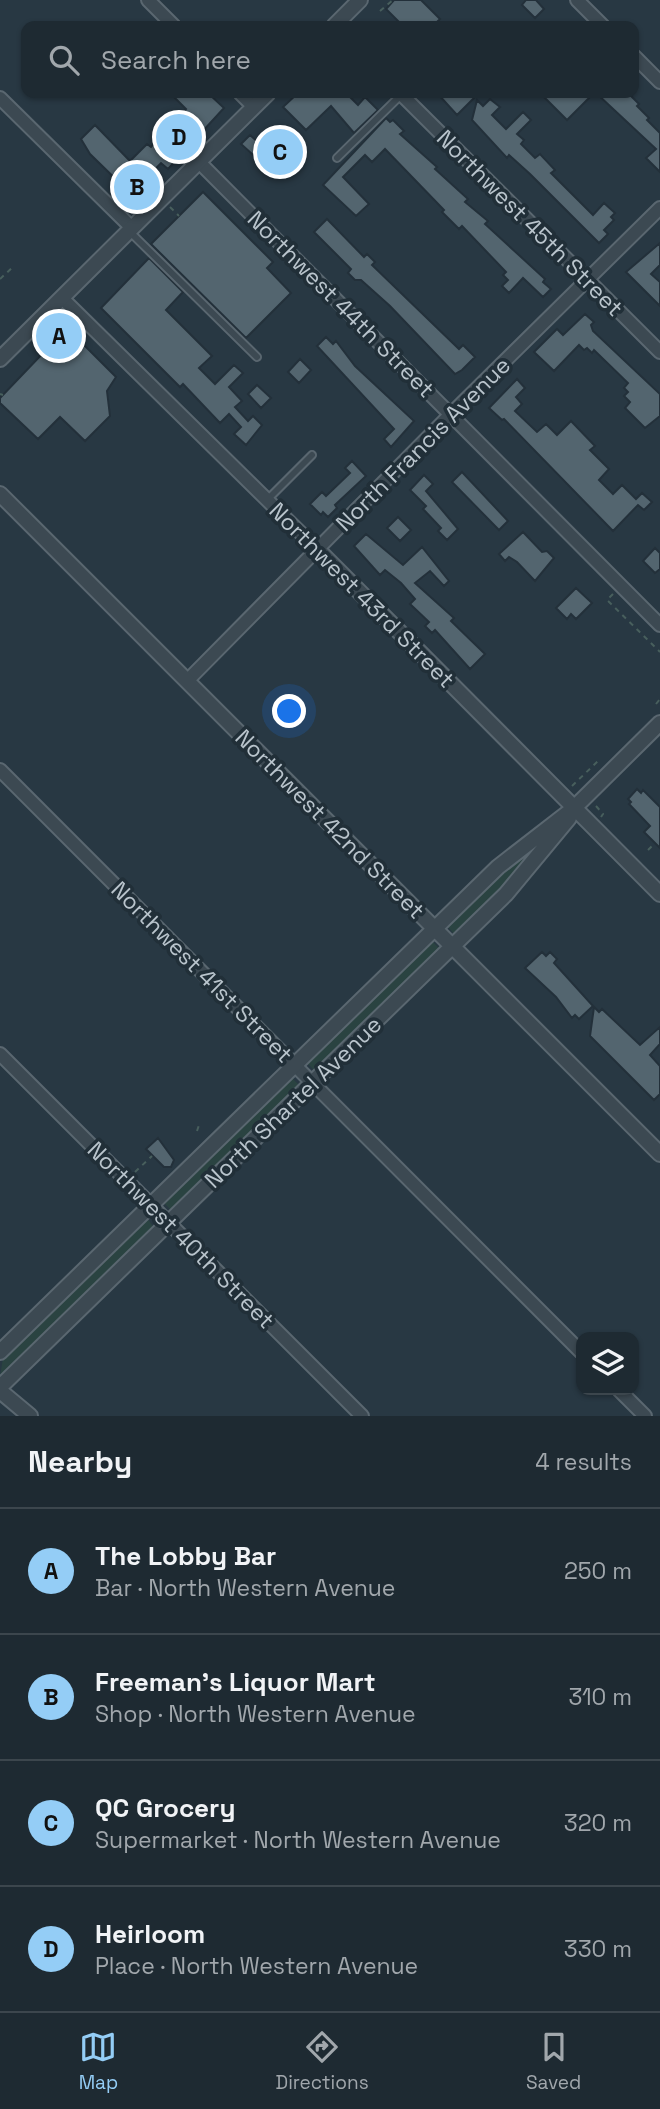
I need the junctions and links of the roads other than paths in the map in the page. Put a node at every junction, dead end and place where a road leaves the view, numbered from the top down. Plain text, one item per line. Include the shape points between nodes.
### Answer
1 (148, 0) edge
2 (360, 0) edge
3 (577, 0) edge
4 (169, 21) edge
5 (339, 21) edge
6 (598, 21) edge
7 (639, 61) edge
8 (660, 82) edge
9 (0, 98) edge
10 (245, 98) edge
11 (263, 98) edge
12 (396, 98) edge
13 (406, 98) edge
14 (254, 107) junction
15 (337, 158) dead end
16 (199, 162) junction
17 (660, 208) edge
18 (131, 230) junction
19 (587, 280) junction
20 (62, 298) junction
21 (660, 352) edge
22 (257, 357) dead end
23 (0, 359) edge
24 (451, 414) junction
25 (312, 455) dead end
26 (0, 494) edge
27 (267, 500) junction
28 (318, 550) junction
29 (660, 625) edge
30 (187, 681) junction
31 (660, 723) edge
32 (0, 770) edge
33 (574, 807) junction
34 (660, 894) edge
35 (435, 928) junction
36 (452, 946) junction
37 (0, 1054) edge
38 (295, 1065) junction
39 (313, 1083) junction
40 (660, 1154) edge
41 (151, 1205) junction
42 (169, 1223) junction
43 (576, 1347) edge
44 (0, 1352) edge
45 (0, 1389) edge
46 (624, 1395) edge
47 (30, 1416) edge
48 (362, 1416) edge
49 (645, 1416) edge

1 - 4 street
2 - 5 street
3 - 6 street
7 - 8 street
9 - 18 street
10 - 14 street
11 - 14 street
12 - 15 lane
13 - 19 street, Northwest 45th Street
14 - 16 street
16 - 18 street
16 - 24 street, Northwest 44th Street
17 - 19 street, North Francis Avenue
18 - 20 street
18 - 22 lane
19 - 21 street, Northwest 45th Street
19 - 24 street, North Francis Avenue
20 - 23 street
20 - 27 street, Northwest 43rd Street
24 - 28 street, North Francis Avenue
24 - 29 street, Northwest 44th Street
25 - 27 lane
26 - 30 street, Northwest 42nd Street
27 - 28 street, Northwest 43rd Street
28 - 30 street, North Francis Avenue
28 - 33 street, Northwest 43rd Street
30 - 35 street, Northwest 42nd Street
31 - 33 street, North Shartel Avenue
32 - 38 street, Northwest 41st Street
33 - 34 street, Northwest 43rd Street
33 - 35 street, North Shartel Avenue via 498,867
33 - 36 street, North Shartel Avenue via 567,823 520,879
35 - 36 street, Northwest 42nd Street
35 - 38 street, North Shartel Avenue
36 - 39 street, North Shartel Avenue
36 - 40 street, Northwest 42nd Street
37 - 41 street, Northwest 40th Street
38 - 39 street, Northwest 41st Street
38 - 41 street, North Shartel Avenue
39 - 42 street, North Shartel Avenue
39 - 43 street, Northwest 41st Street
41 - 42 street, Northwest 40th Street
41 - 44 street, North Shartel Avenue
42 - 45 street, North Shartel Avenue
42 - 48 street, Northwest 40th Street
45 - 47 street
46 - 49 street

